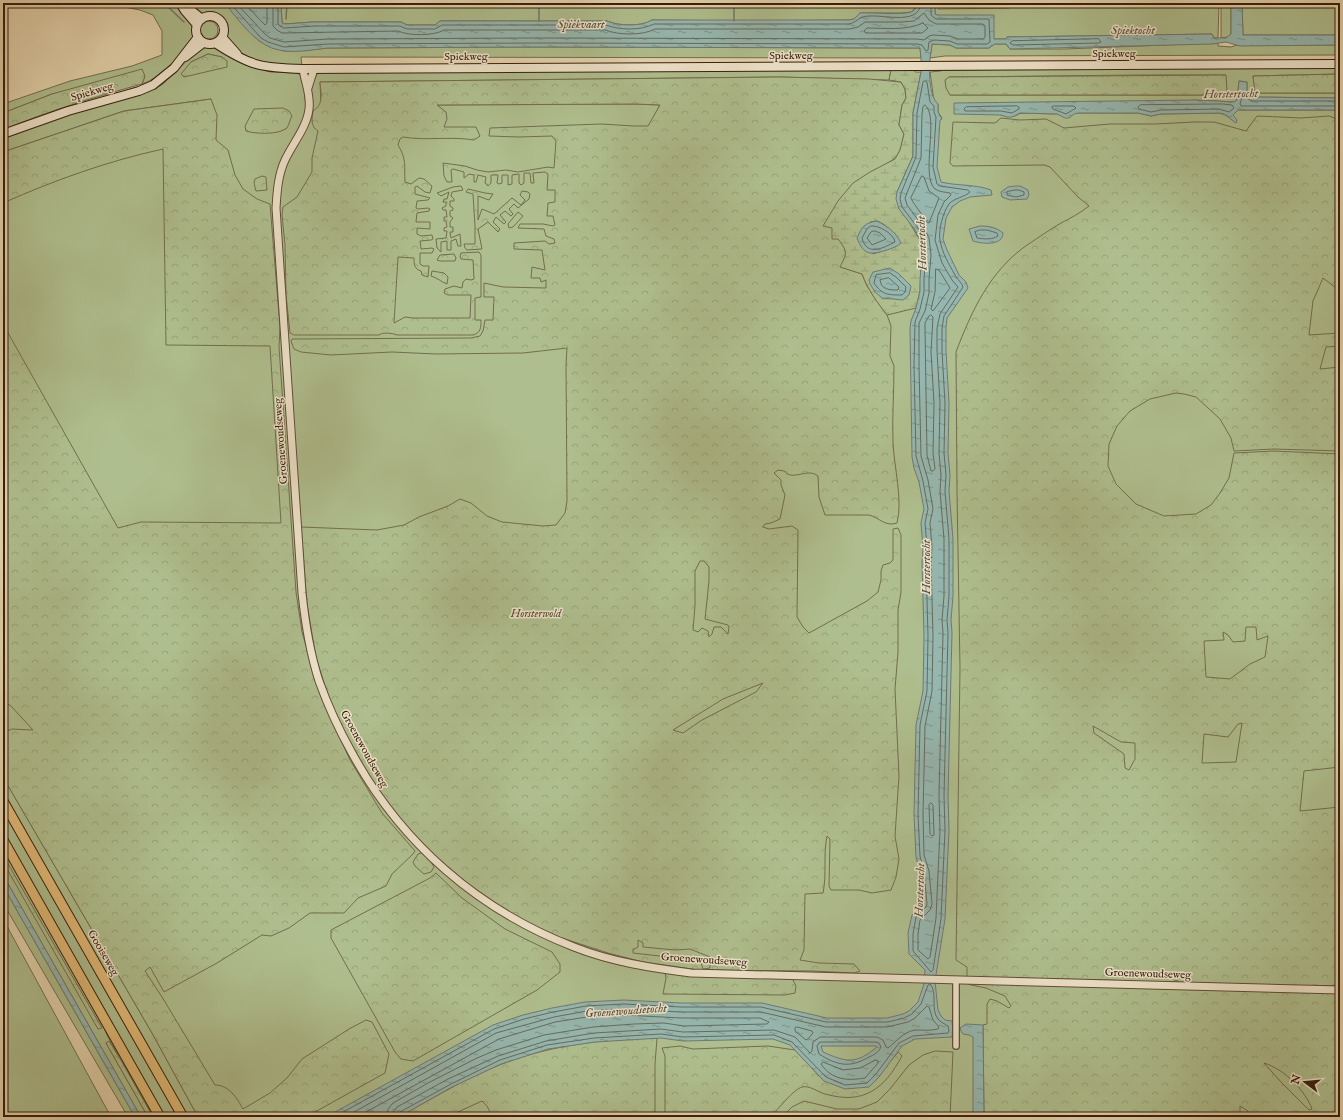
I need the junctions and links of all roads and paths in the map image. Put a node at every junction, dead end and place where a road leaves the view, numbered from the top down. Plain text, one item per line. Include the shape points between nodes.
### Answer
1 (181, 3) edge
2 (200, 22) junction
3 (222, 36) junction
4 (200, 40) junction
5 (215, 43) junction
6 (243, 60) junction
7 (1340, 64) edge
8 (314, 69) junction
9 (303, 70) junction
10 (308, 88) junction
11 (3, 134) edge
12 (3, 801) edge
13 (3, 840) edge
14 (956, 980) junction
15 (1340, 990) edge
16 (956, 1046) dead end
17 (160, 1117) edge
18 (183, 1117) edge

1 - 2 main road
2 - 3 main road via 210,17 219,20 223,28
2 - 4 main road via 196,33
3 - 5 main road
3 - 6 main road
4 - 5 main road via 207,44
4 - 11 main road, Spiekweg via 153,86 68,111
5 - 6 main road, Spiekweg
6 - 9 main road, Spiekweg via 267,68
7 - 8 main road, Spiekweg
8 - 9 main road, Spiekweg
8 - 10 street, Groenewoudseweg
9 - 10 street, Groenewoudseweg
10 - 14 street, Groenewoudseweg via 308,115 284,161 276,208 302,593 319,681 337,725 372,788 421,848 469,890 513,919 575,948 637,965 692,973
12 - 18 highway, Gooiseweg
13 - 17 highway
14 - 15 street, Groenewoudseweg
14 - 16 street

